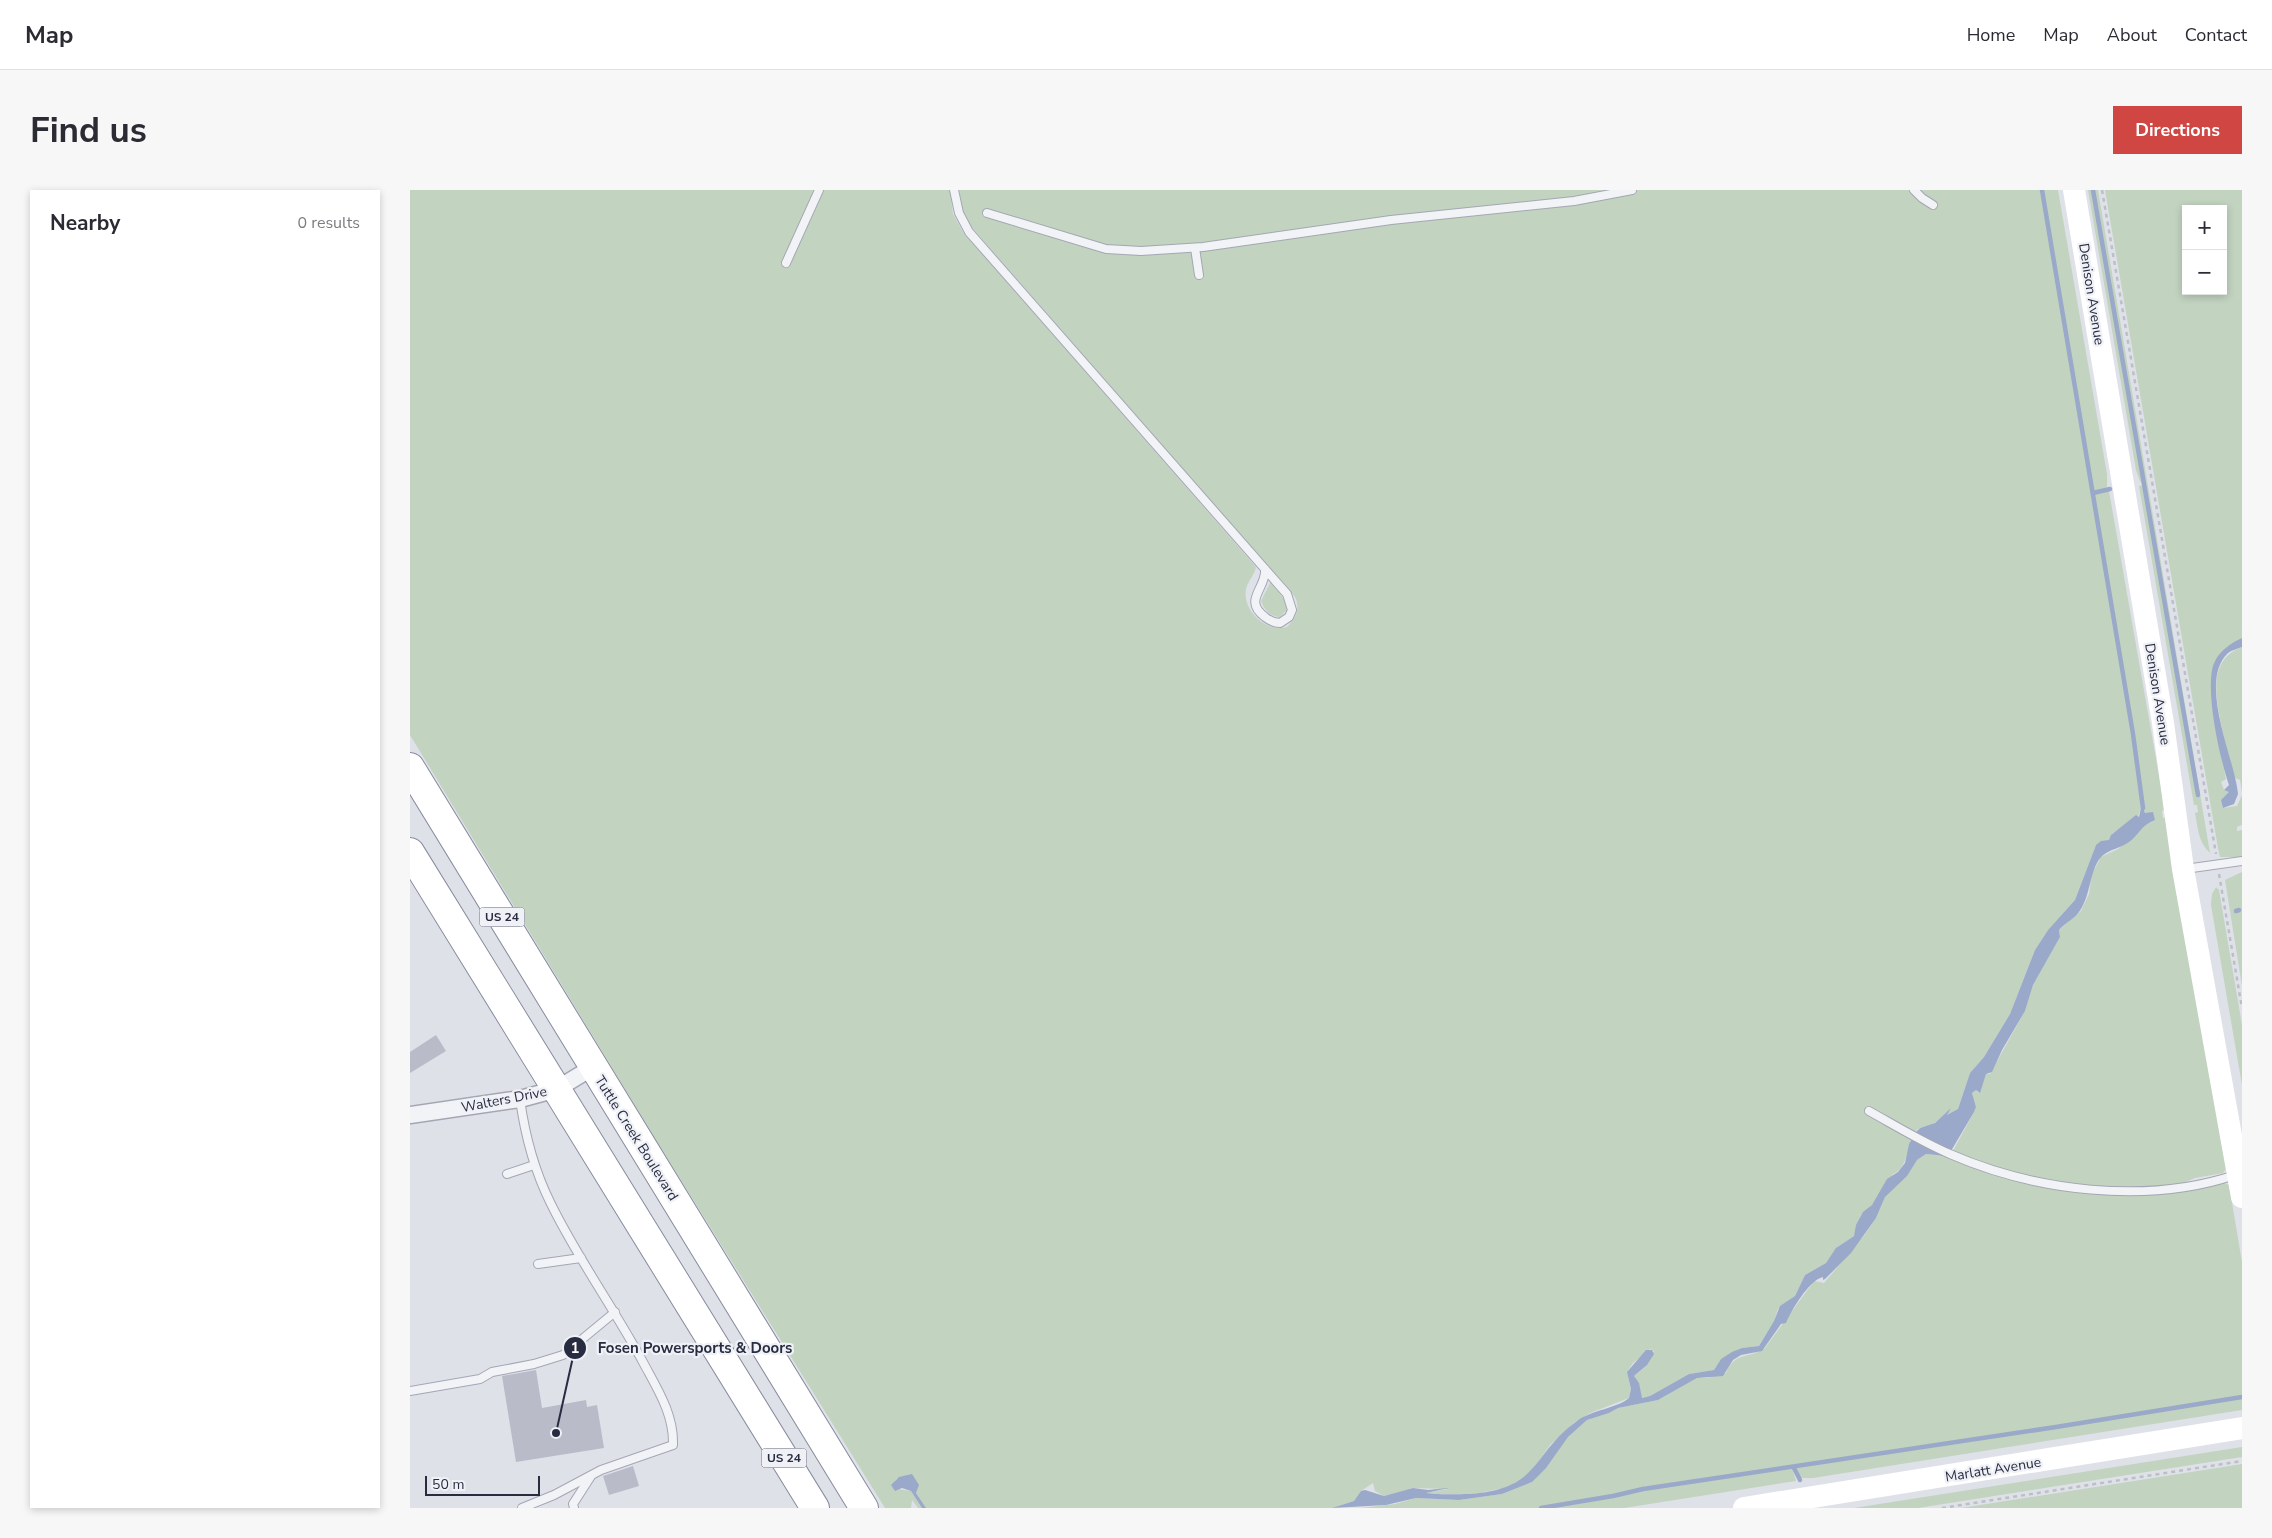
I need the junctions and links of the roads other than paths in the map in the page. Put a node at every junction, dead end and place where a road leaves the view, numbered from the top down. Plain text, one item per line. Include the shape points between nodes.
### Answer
1 (819, 190) edge
2 (954, 190) edge
3 (1632, 190) edge
4 (1914, 190) edge
5 (2074, 190) edge
6 (1933, 204) dead end
7 (987, 213) dead end
8 (1195, 248) junction
9 (786, 263) dead end
10 (1199, 275) dead end
11 (1265, 569) junction
12 (410, 767) edge
13 (410, 852) edge
14 (2242, 861) edge
15 (2183, 869) junction
16 (593, 1067) junction
17 (557, 1089) junction
18 (520, 1099) junction
19 (1869, 1111) dead end
20 (410, 1115) edge
21 (534, 1164) junction
22 (507, 1174) dead end
23 (2238, 1174) junction
24 (2242, 1197) edge
25 (581, 1258) junction
26 (538, 1264) dead end
27 (615, 1312) junction
28 (410, 1391) edge
29 (2242, 1428) edge
30 (592, 1475) junction
31 (522, 1508) edge
32 (574, 1508) edge
33 (815, 1508) edge
34 (864, 1508) edge
35 (1744, 1508) edge

1 - 9 lane
2 - 11 lane via 959,213 969,232
3 - 8 lane via 1574,201 1401,219
4 - 6 lane
5 - 15 street, Denison Avenue via 2162,713
7 - 8 lane via 1106,249
8 - 10 lane
11 - 11 lane via 1287,594 1291,604 1289,617 1280,624 1262,615 1255,602 1265,579
12 - 16 highway, Tuttle Creek Boulevard / US 24
13 - 17 highway, US 24
14 - 15 lane
15 - 23 street, Denison Avenue
16 - 17 street, Walters Drive
16 - 34 highway, Tuttle Creek Boulevard / US 24
17 - 18 street, Walters Drive
17 - 33 highway, US 24
18 - 20 street, Walters Drive
18 - 21 lane
19 - 23 lane via 1956,1157 2057,1185 2122,1192 2201,1183
21 - 22 lane
21 - 25 lane via 552,1206
23 - 24 street, Denison Avenue
25 - 26 lane
25 - 27 lane
27 - 28 lane via 563,1355 492,1372 480,1379
27 - 30 lane via 662,1399 673,1429 673,1445
29 - 35 street, Marlatt Avenue
30 - 31 lane
30 - 32 lane

